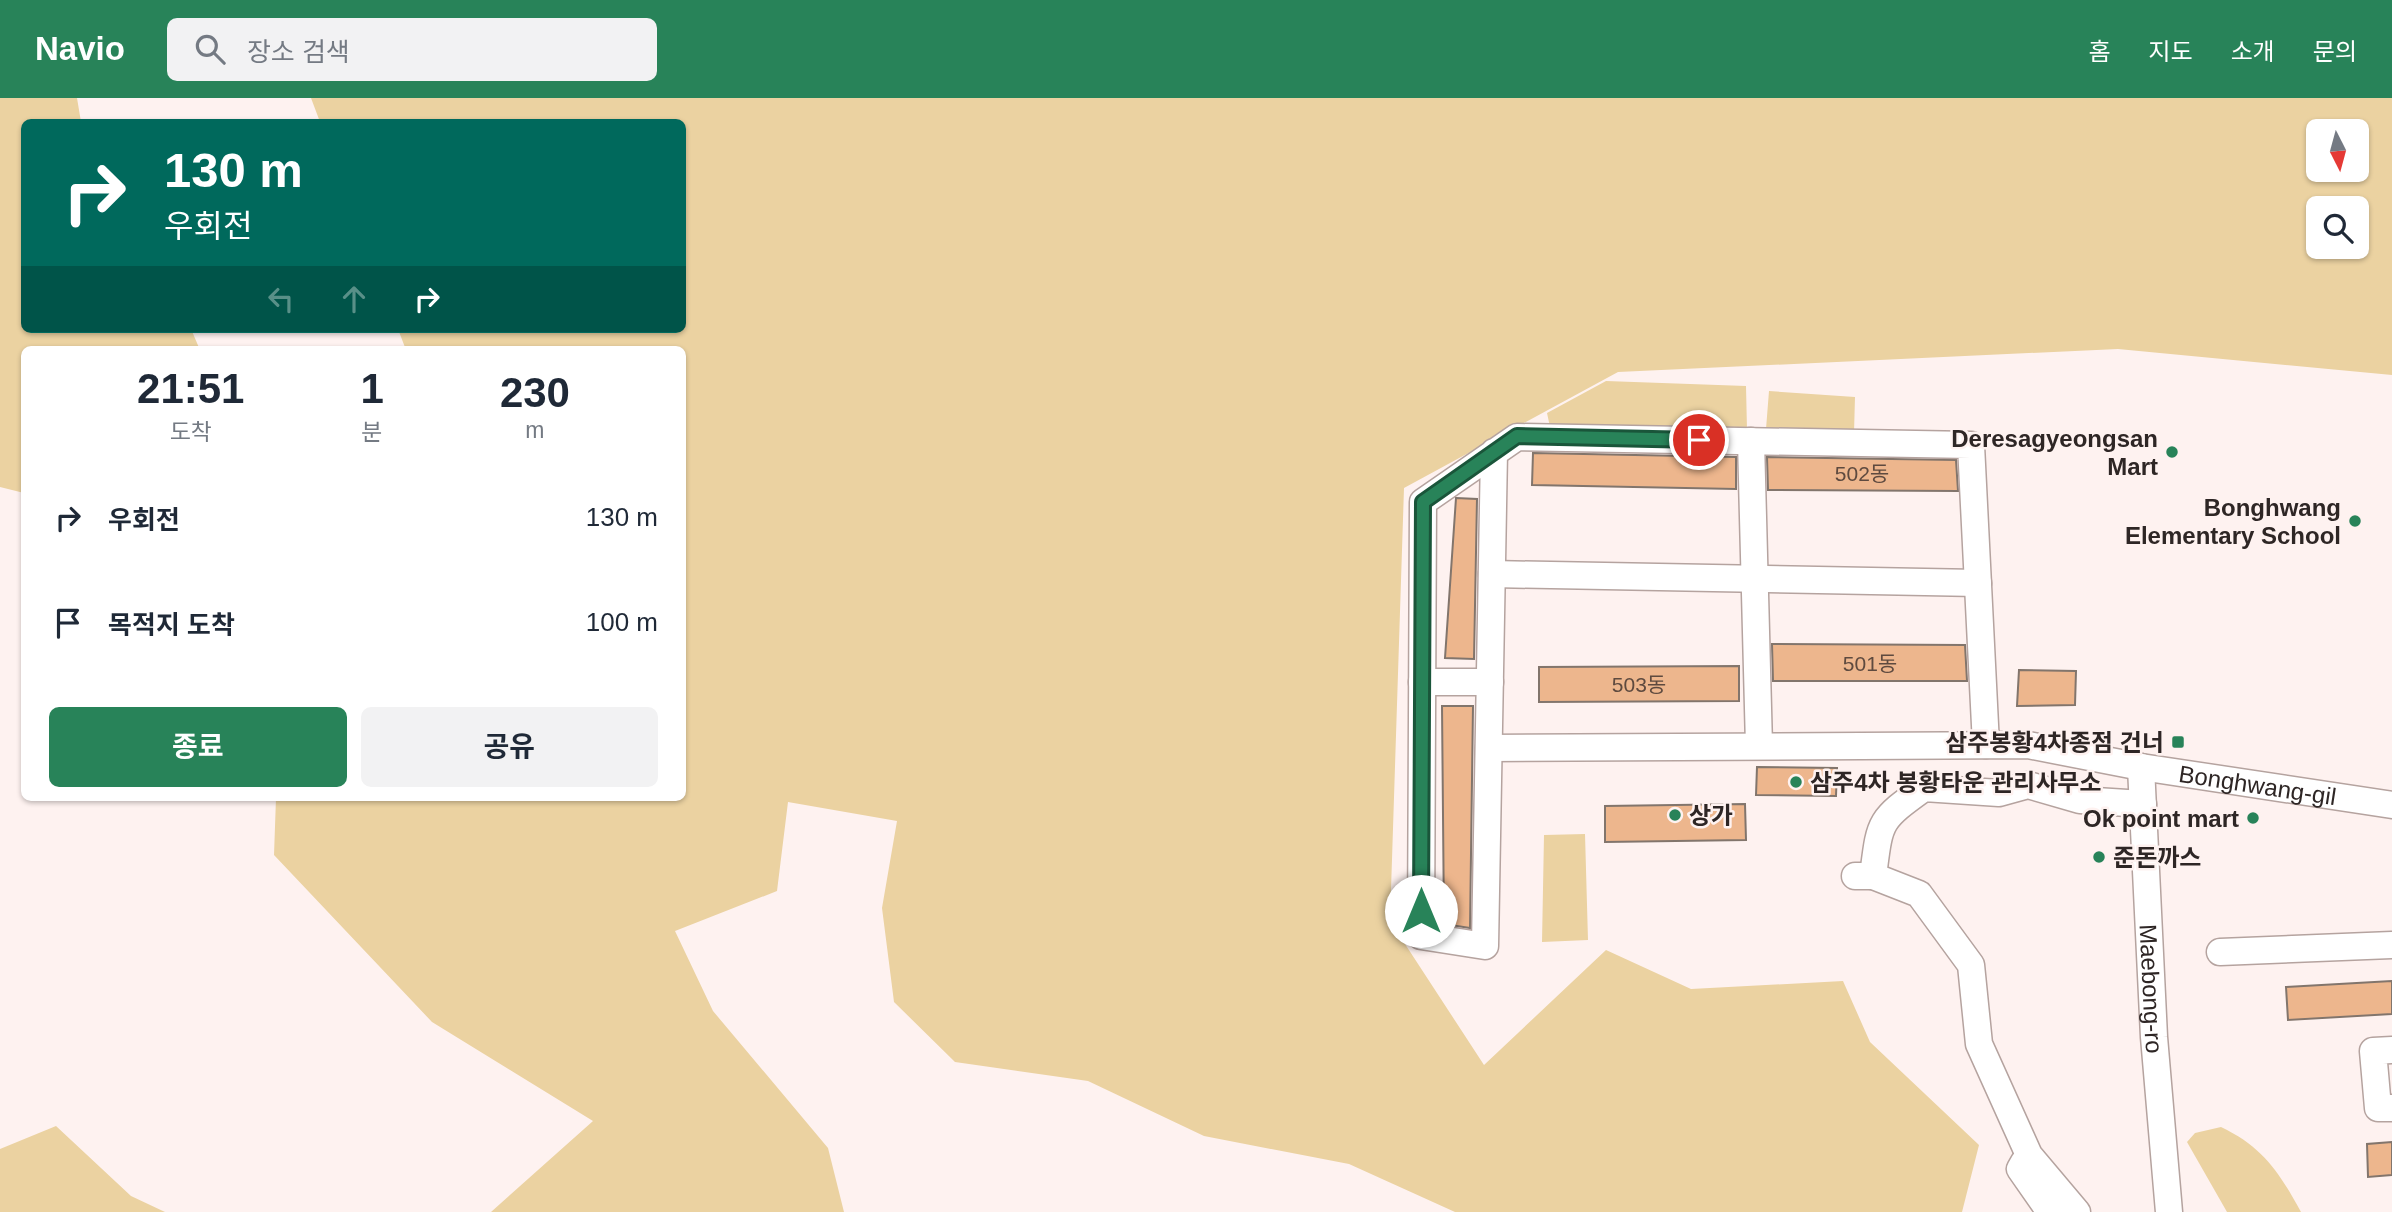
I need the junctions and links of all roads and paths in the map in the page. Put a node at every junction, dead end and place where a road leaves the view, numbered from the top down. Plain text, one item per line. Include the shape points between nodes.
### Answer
1 (1751, 441) junction
2 (1494, 452) junction
3 (1492, 573) junction
4 (1755, 578) junction
5 (1978, 583) junction
6 (1422, 682) junction
7 (1490, 682) junction
8 (1986, 745) junction
9 (1759, 746) junction
10 (1489, 748) junction
11 (2141, 767) junction
12 (2143, 804) junction
13 (2392, 805) edge
14 (2392, 945) edge
15 (2220, 952) dead end
16 (2392, 1050) edge
17 (2392, 1108) edge
18 (2029, 1155) junction
19 (2050, 1212) edge
20 (2077, 1212) edge
21 (2169, 1212) edge

1 - 2 street via 1517,436
1 - 4 street
1 - 5 street via 1971,445
2 - 3 street
2 - 6 street via 1423,502
3 - 4 street
3 - 7 street
4 - 5 street
4 - 9 street
5 - 8 street
6 - 7 street
6 - 10 street via 1421,936 1485,946
7 - 10 street
8 - 9 street, Bonghwang-gil
8 - 11 street, Bonghwang-gil via 2028,746
9 - 10 street, Bonghwang-gil
11 - 12 street, Maebong-ro
11 - 13 street, Bonghwang-gil
12 - 18 street via 2081,800 2028,785 1999,793 1924,788 1879,828 1864,876 1919,894 1971,965 1979,1044
12 - 21 street, Maebong-ro via 2154,1037
14 - 15 street
16 - 17 street via 2373,1051 2378,1108
18 - 19 street via 2020,1169
18 - 20 street

